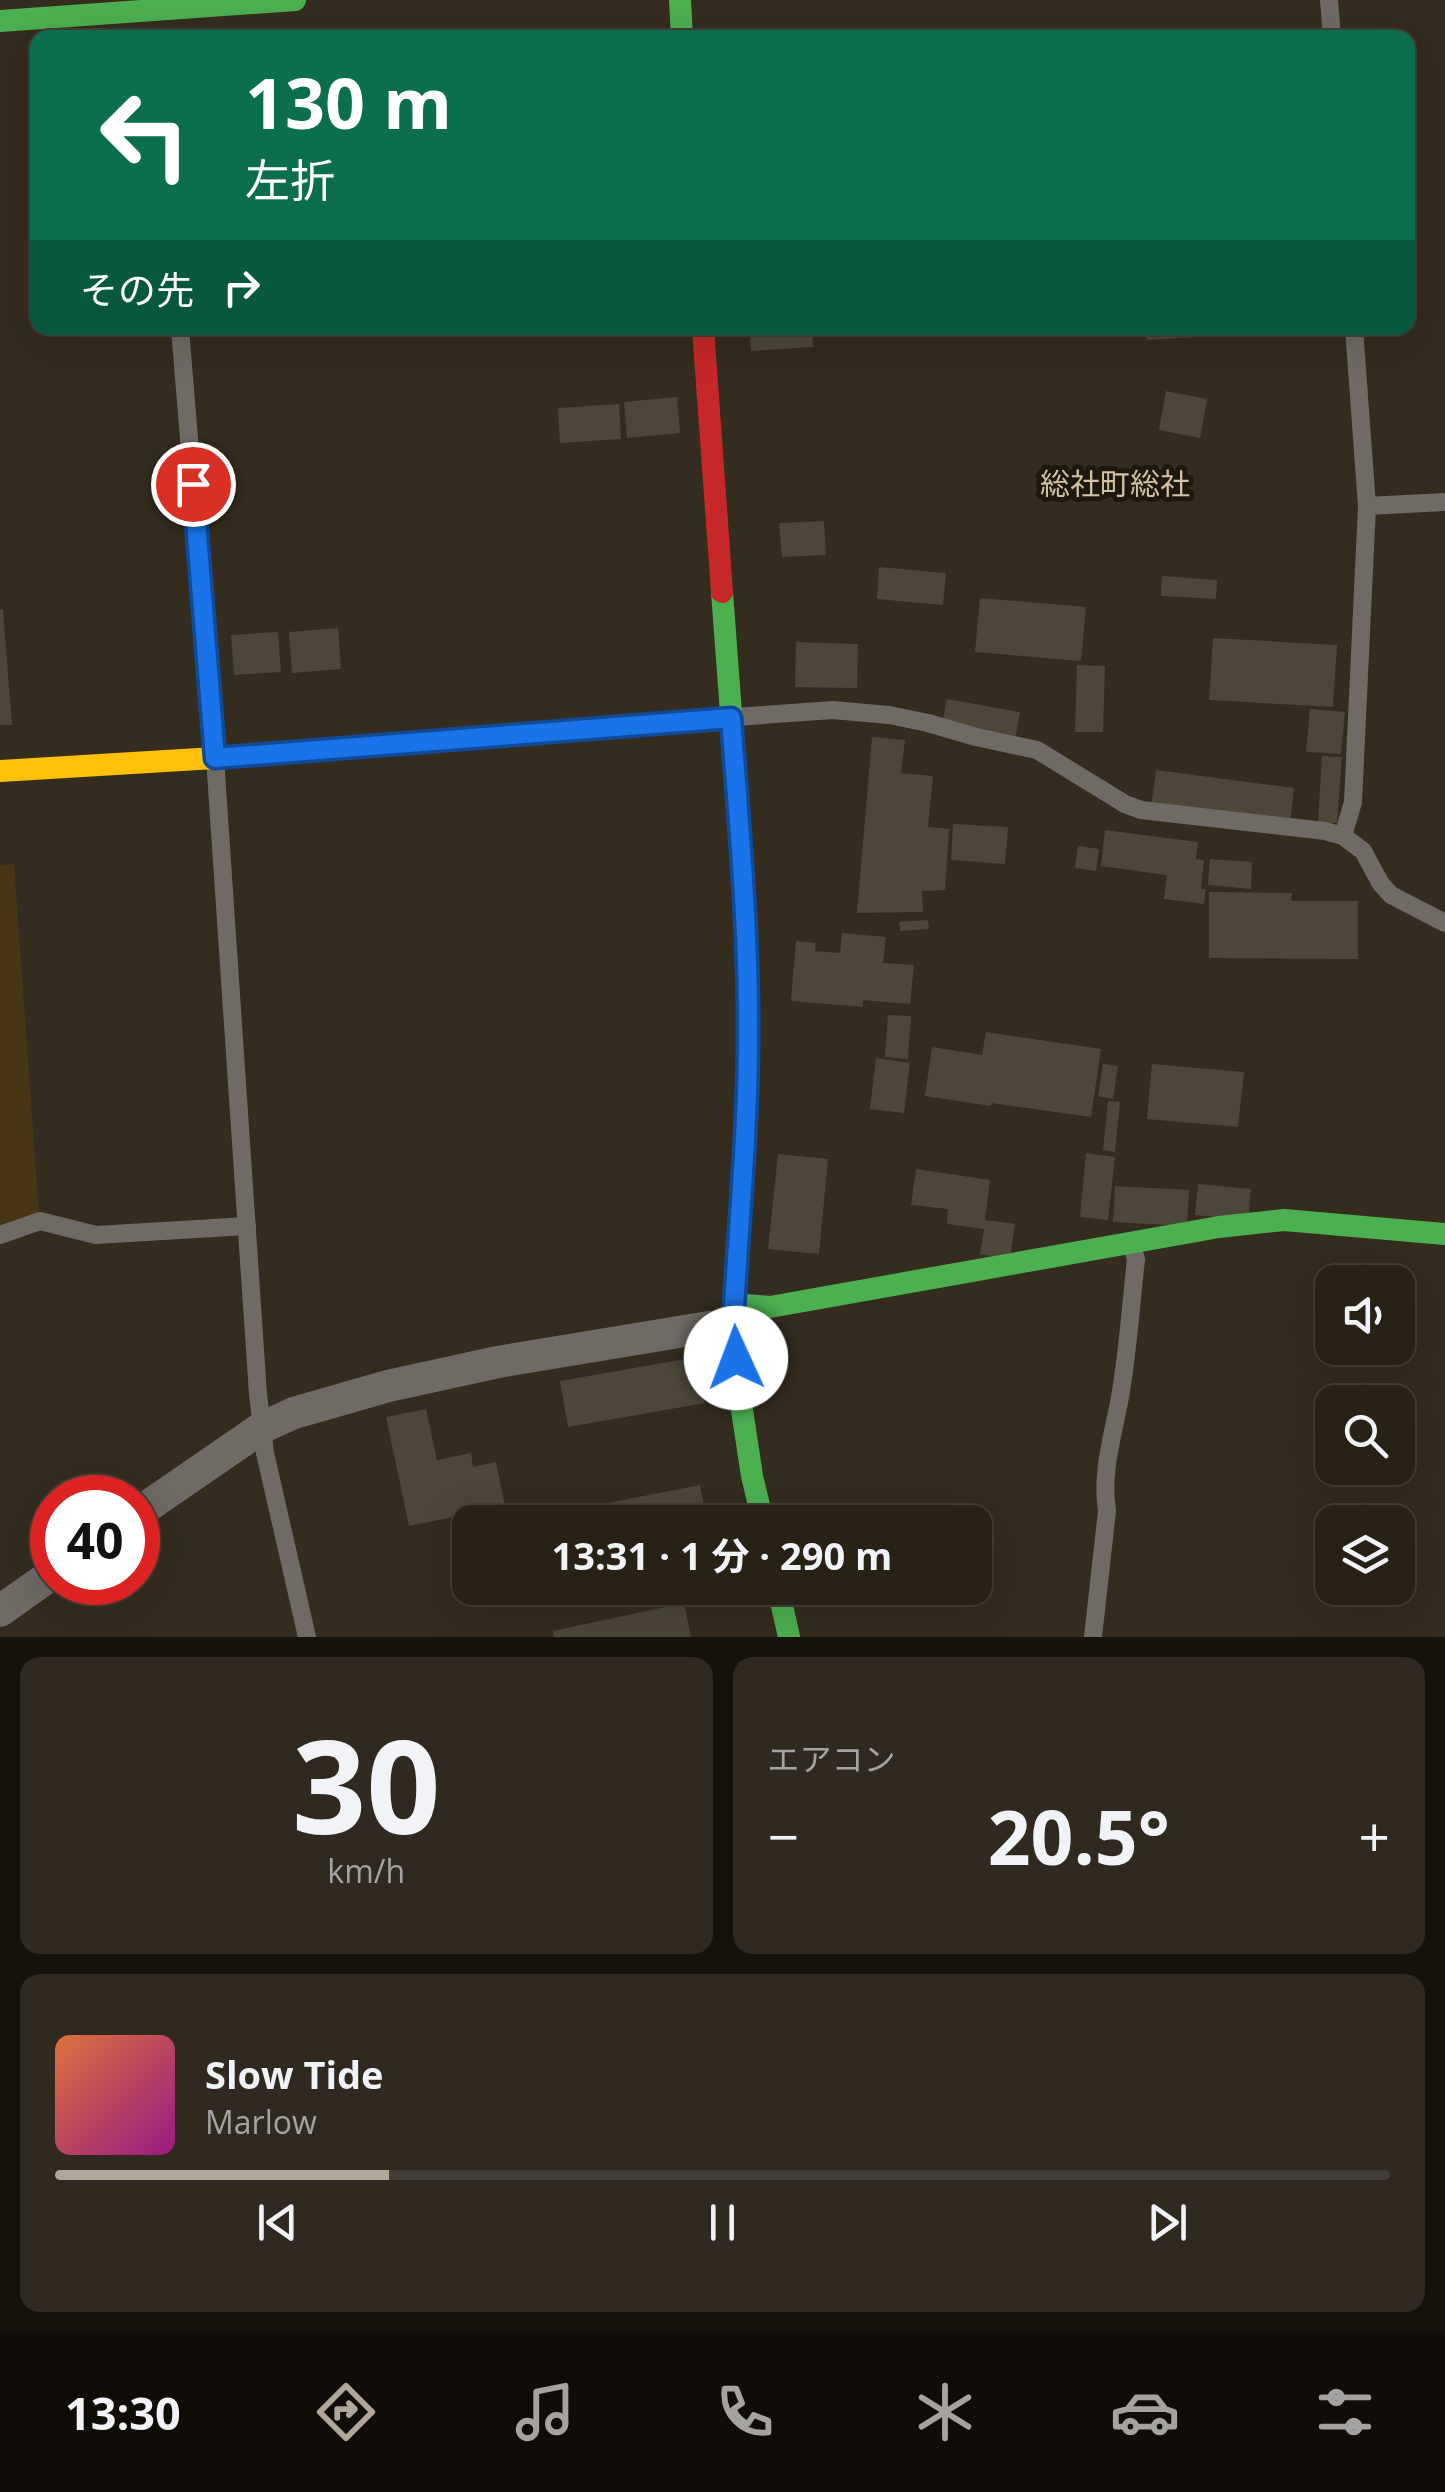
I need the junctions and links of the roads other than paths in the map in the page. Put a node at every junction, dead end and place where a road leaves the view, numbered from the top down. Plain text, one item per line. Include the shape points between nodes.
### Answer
1 (295, 0) edge
2 (680, 0) edge
3 (1329, 0) edge
4 (156, 11) edge
5 (0, 22) edge
6 (682, 30) edge
7 (1331, 30) edge
8 (181, 335) edge
9 (704, 335) edge
10 (1354, 335) edge
11 (1445, 502) edge
12 (1366, 506) junction
13 (731, 718) junction
14 (215, 758) junction
15 (0, 771) edge
16 (1344, 836) junction
17 (1445, 923) edge
18 (247, 1226) junction
19 (1445, 1234) edge
20 (0, 1235) edge
21 (1131, 1243) junction
22 (734, 1315) junction
23 (263, 1427) junction
24 (160, 1499) edge
25 (759, 1505) edge
26 (30, 1589) edge
27 (782, 1605) edge
28 (0, 1610) edge
29 (308, 1637) edge
30 (789, 1637) edge
31 (1093, 1637) edge

1 - 4 street
2 - 6 street
3 - 7 lane
4 - 5 street
8 - 14 lane
9 - 13 street
10 - 12 lane
11 - 12 lane
12 - 16 lane via 1353,802
13 - 14 street
13 - 16 lane via 833,710 889,715 1038,750 1141,810
13 - 22 street via 748,1035
14 - 15 street
14 - 18 lane
16 - 17 lane via 1363,851 1391,894
18 - 20 lane via 96,1234 40,1221
18 - 23 lane
19 - 21 street via 1284,1220
21 - 22 street
21 - 31 lane via 1136,1258 1105,1469
22 - 23 street via 709,1327 498,1362 325,1403
22 - 25 street via 741,1408
23 - 24 street
23 - 29 lane
26 - 28 street
27 - 30 street

